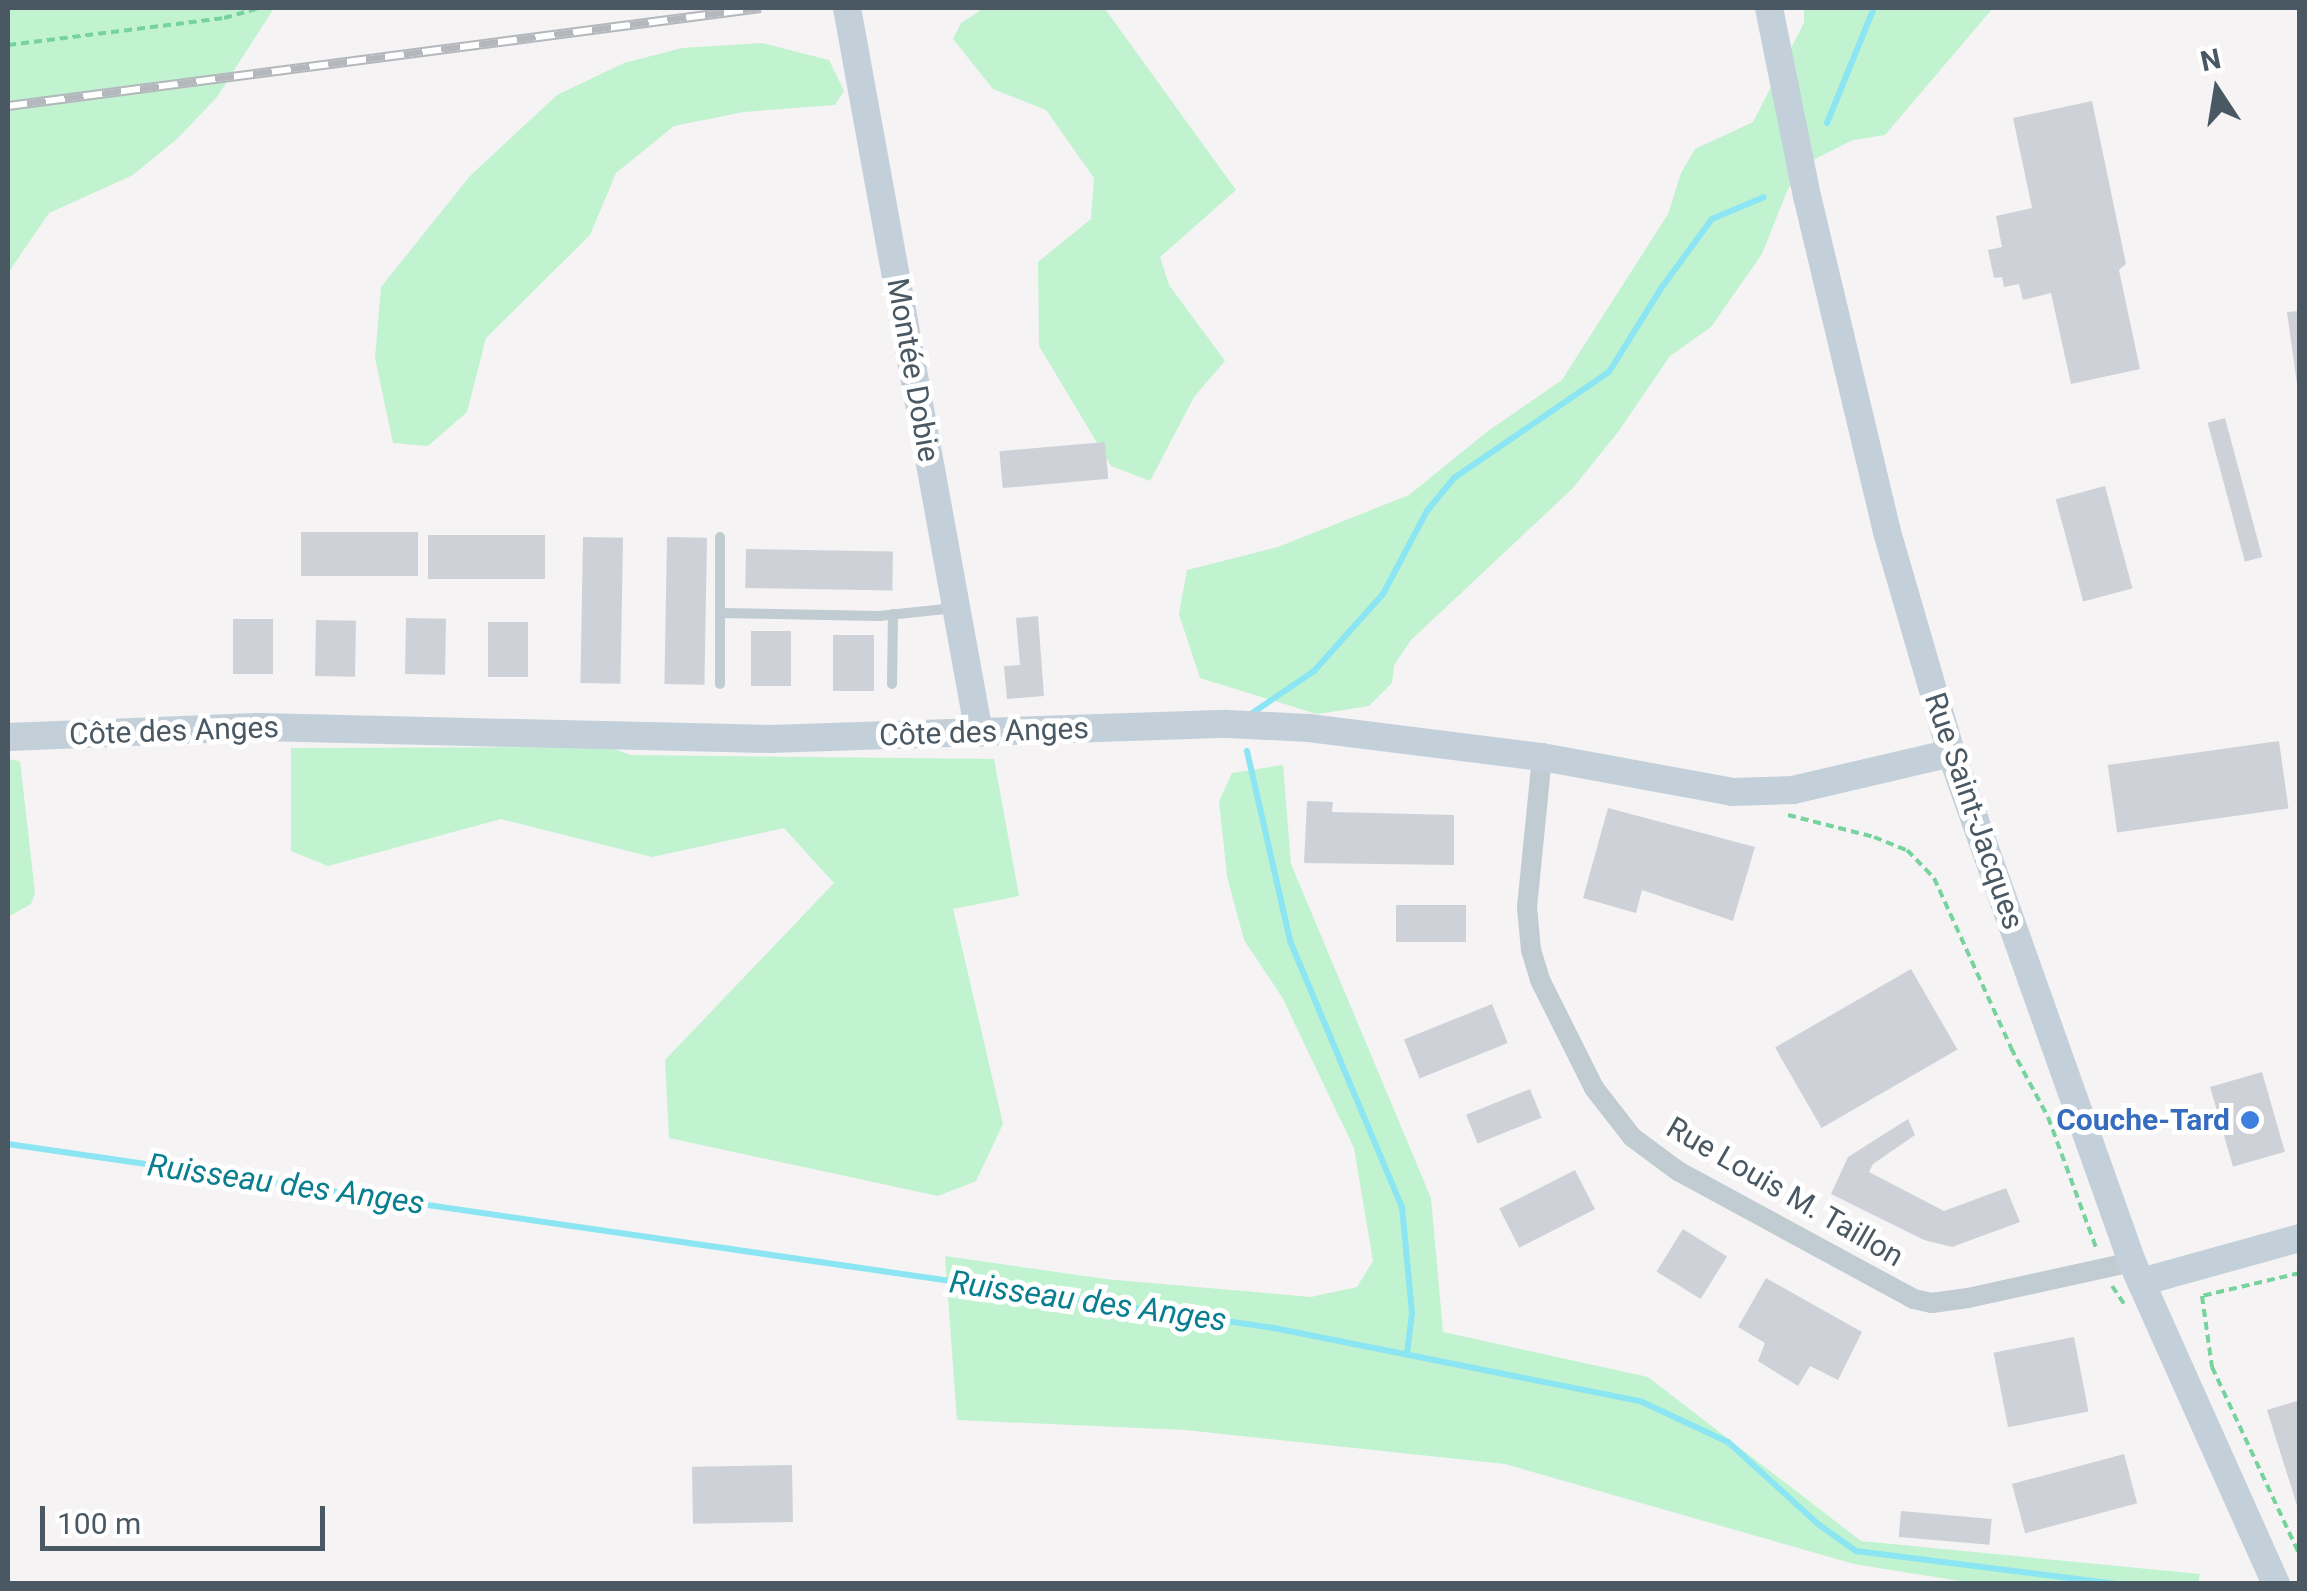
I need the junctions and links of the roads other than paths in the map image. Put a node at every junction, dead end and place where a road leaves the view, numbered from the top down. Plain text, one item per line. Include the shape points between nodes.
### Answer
1 (847, 8) edge
2 (1769, 8) edge
3 (720, 537) dead end
4 (956, 608) junction
5 (720, 613) junction
6 (892, 614) junction
7 (720, 684) dead end
8 (892, 684) dead end
9 (978, 733) junction
10 (8, 737) edge
11 (1951, 754) junction
12 (1542, 758) junction
13 (2300, 1238) edge
14 (2131, 1278) junction
15 (2274, 1578) edge

1 - 4 street, Montée Dobie
2 - 11 street, Rue Saint-Jacques via 1887,532
3 - 5 lane
4 - 6 lane
4 - 9 street, Montée Dobie
5 - 6 lane
5 - 7 lane
6 - 8 lane
9 - 10 street, Côte des Anges via 770,739 260,726
9 - 12 street, Côte des Anges via 1269,725
11 - 12 street, Côte des Anges via 1793,790 1732,792
11 - 14 street, Rue Saint-Jacques
12 - 14 street, Rue Louis M. Taillon via 1527,907 1531,950 1594,1088 1632,1137 1678,1172 1914,1299 1932,1303
13 - 14 street
14 - 15 street, Rue Saint-Jacques

